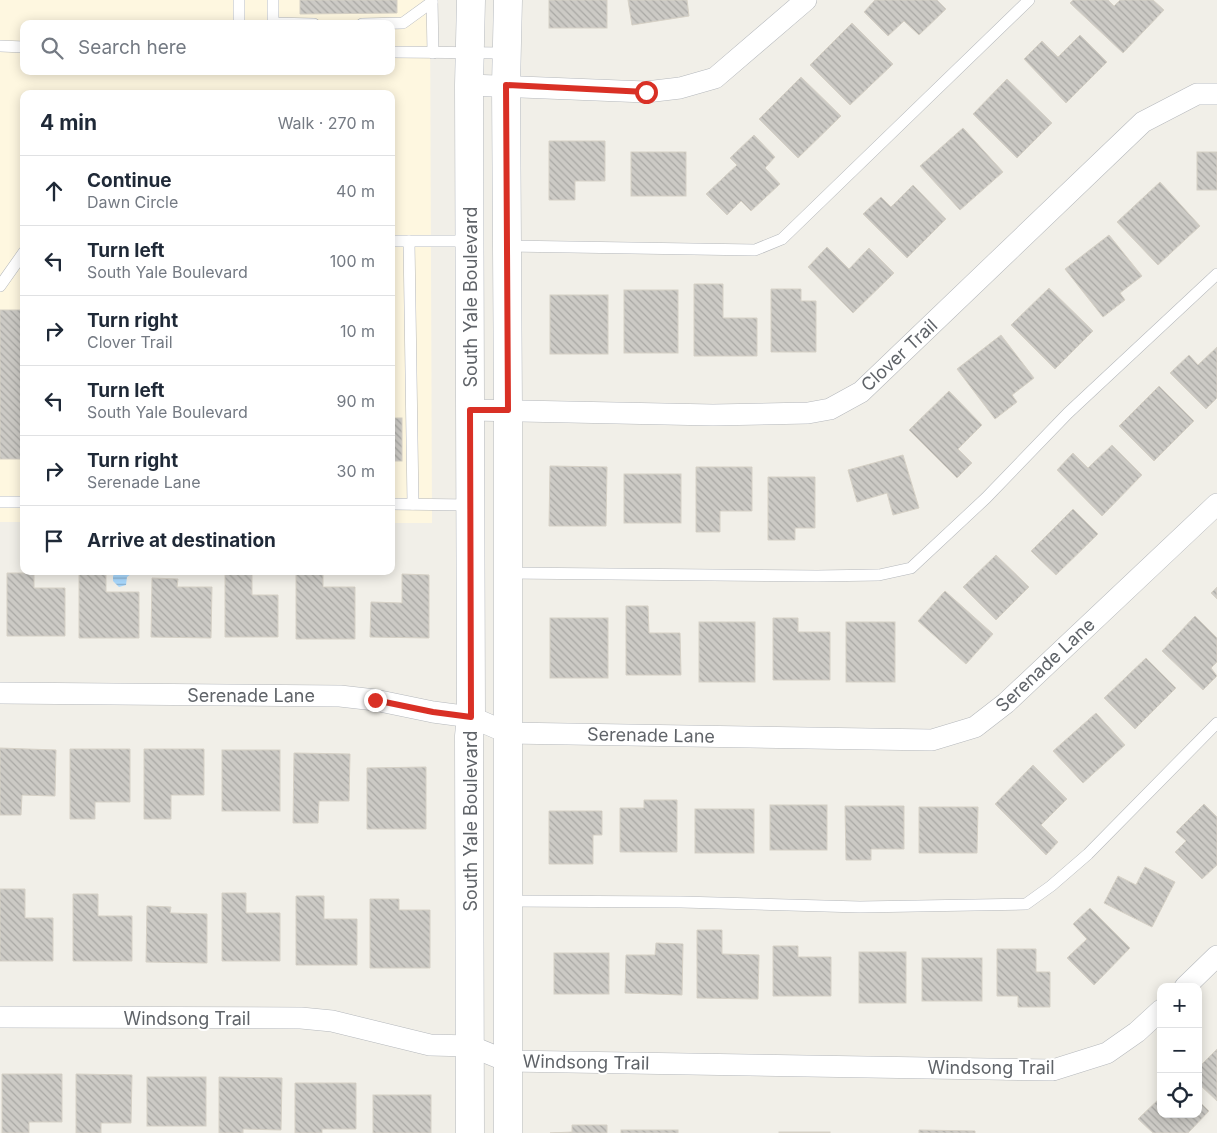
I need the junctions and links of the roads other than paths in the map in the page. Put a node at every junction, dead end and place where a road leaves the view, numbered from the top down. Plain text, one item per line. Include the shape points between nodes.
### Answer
1 (239, 0) edge
2 (273, 0) edge
3 (470, 0) edge
4 (508, 0) edge
5 (806, 0) edge
6 (1029, 0) edge
7 (432, 1) edge
8 (239, 20) edge
9 (273, 20) edge
10 (395, 23) edge
11 (0, 46) edge
12 (20, 47) edge
13 (395, 52) edge
14 (433, 53) junction
15 (469, 53) junction
16 (506, 53) junction
17 (468, 85) junction
18 (506, 85) junction
19 (1217, 94) edge
20 (395, 241) edge
21 (409, 241) junction
22 (470, 241) junction
23 (507, 246) junction
24 (20, 258) edge
25 (1217, 274) edge
26 (0, 286) edge
27 (470, 410) junction
28 (508, 410) junction
29 (0, 502) edge
30 (20, 502) edge
31 (395, 504) edge
32 (413, 504) junction
33 (1217, 504) edge
34 (470, 505) junction
35 (508, 573) junction
36 (0, 693) edge
37 (471, 717) junction
38 (1217, 723) edge
39 (508, 733) junction
40 (507, 901) junction
41 (1217, 956) edge
42 (1189, 983) edge
43 (1157, 1014) edge
44 (0, 1017) edge
45 (470, 1046) junction
46 (507, 1061) junction
47 (470, 1133) edge
48 (508, 1133) edge

1 - 8 lane
2 - 9 lane
3 - 15 street, South Yale Boulevard
4 - 16 street, South Yale Boulevard
5 - 18 street via 715,78 680,88 646,92
6 - 23 lane via 782,239 755,250
7 - 10 lane via 403,23
7 - 14 lane
11 - 12 lane
13 - 14 lane
14 - 15 lane
15 - 16 lane
15 - 17 street, South Yale Boulevard
16 - 18 street, South Yale Boulevard
17 - 18 street
17 - 22 street, South Yale Boulevard
18 - 23 street, South Yale Boulevard
19 - 28 street, Clover Trail via 1197,94 1142,122 861,392 830,409 808,413 713,415
20 - 21 lane
21 - 22 lane
21 - 32 lane
22 - 27 street, South Yale Boulevard
23 - 28 street, South Yale Boulevard
24 - 26 lane
25 - 35 lane via 1068,413 986,498 911,568 879,575
27 - 28 street, Clover Trail
27 - 34 street, South Yale Boulevard
28 - 35 street, South Yale Boulevard
29 - 30 lane
31 - 32 lane
32 - 34 lane
33 - 39 street, Serenade Lane via 1006,703 975,727 932,740
34 - 37 street, South Yale Boulevard
35 - 39 street, South Yale Boulevard
36 - 37 street, Serenade Lane via 340,696
37 - 39 street, Serenade Lane
37 - 45 street, South Yale Boulevard via 468,736
38 - 40 lane via 1088,854 1026,904 860,906
39 - 40 street, South Yale Boulevard
40 - 46 street, South Yale Boulevard
41 - 42 street
43 - 46 street, Windsong Trail via 1107,1053 1053,1070
44 - 45 street, Windsong Trail via 301,1018 332,1021 430,1045
45 - 46 street, Windsong Trail
45 - 47 street, South Yale Boulevard
46 - 48 street, South Yale Boulevard

